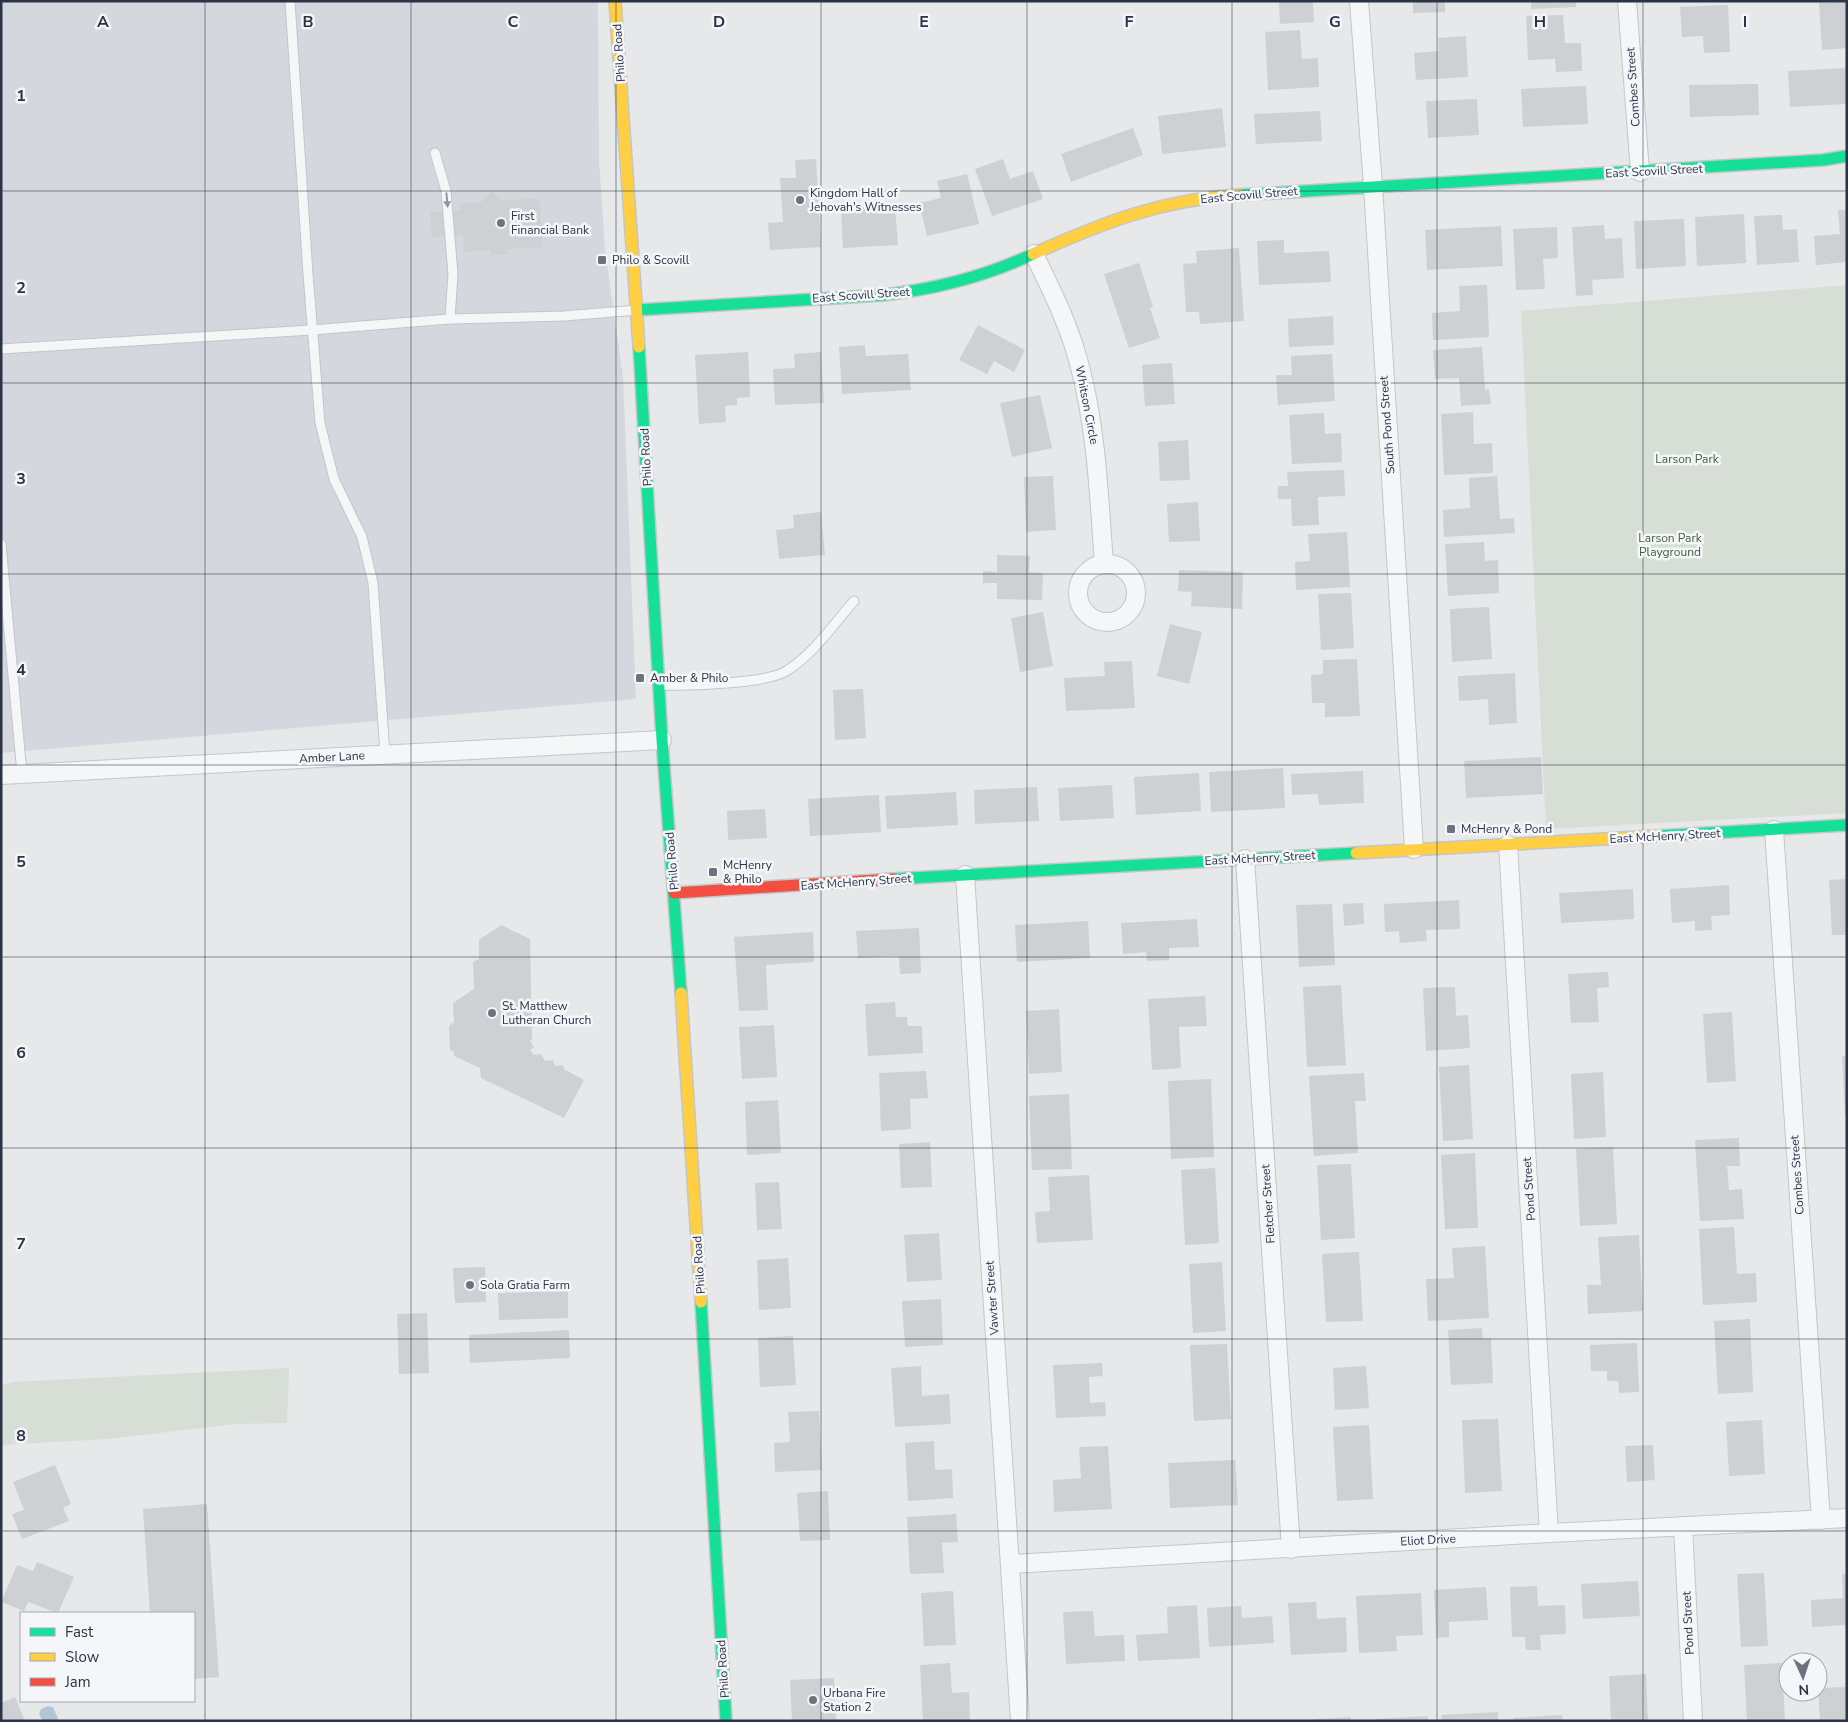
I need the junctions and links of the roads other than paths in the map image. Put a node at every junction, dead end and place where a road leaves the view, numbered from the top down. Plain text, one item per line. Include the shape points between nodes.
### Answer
1 (290, 1) edge
2 (615, 1) edge
3 (1359, 1) edge
4 (1627, 1) edge
5 (435, 153) dead end
6 (1847, 156) edge
7 (1640, 172) junction
8 (1373, 186) junction
9 (1034, 254) junction
10 (637, 310) junction
11 (450, 319) junction
12 (312, 330) junction
13 (1, 349) edge
14 (1, 544) edge
15 (1104, 564) dead end
16 (854, 601) dead end
17 (6, 640) edge
18 (659, 685) junction
19 (662, 740) junction
20 (386, 754) junction
21 (22, 774) junction
22 (1, 775) edge
23 (1847, 825) edge
24 (1774, 830) junction
25 (1508, 844) junction
26 (1414, 849) junction
27 (1245, 859) junction
28 (965, 875) junction
29 (674, 893) junction
30 (1847, 1518) edge
31 (1821, 1520) junction
32 (1683, 1526) junction
33 (1549, 1533) junction
34 (1290, 1549) junction
35 (1010, 1564) junction
36 (726, 1721) edge
37 (1020, 1721) edge
38 (1693, 1721) edge

1 - 12 lane
2 - 10 street, Philo Road
3 - 8 street, South Pond Street
4 - 7 street, Combes Street
5 -> 11 lane via 446,191 453,274
6 - 7 street, East Scovill Street
7 - 8 street, East Scovill Street
8 - 9 street, East Scovill Street via 1192,200 1130,214
8 - 26 street, South Pond Street
9 - 10 street, East Scovill Street via 982,275 917,291
9 - 15 street, Whitson Circle via 1067,324 1090,410
10 - 11 lane
10 - 18 street, Philo Road
11 - 12 lane
12 - 13 lane
12 - 20 lane via 320,423 334,479 362,537 373,583
14 - 17 lane
16 - 18 lane via 805,658 786,672 762,678 685,686
17 - 21 lane
18 - 19 street, Philo Road
19 - 20 street, Amber Lane
19 - 29 street, Philo Road
20 - 21 street, Amber Lane
21 - 22 street, Amber Lane
23 - 24 street, East McHenry Street
24 - 25 street, East McHenry Street
24 - 31 street, Combes Street
25 - 26 street, East McHenry Street
25 - 33 street, Pond Street
26 - 27 street, East McHenry Street
27 - 28 street, East McHenry Street
27 - 34 street, Fletcher Street
28 - 29 street, East McHenry Street
28 - 35 street, Vawter Street
29 - 36 street, Philo Road
30 - 31 street, Eliot Drive
31 - 32 street, Eliot Drive
32 - 33 street, Eliot Drive
32 - 38 street, Pond Street
33 - 34 street, Eliot Drive
34 - 35 street, Eliot Drive
35 - 37 street, Vawter Street

